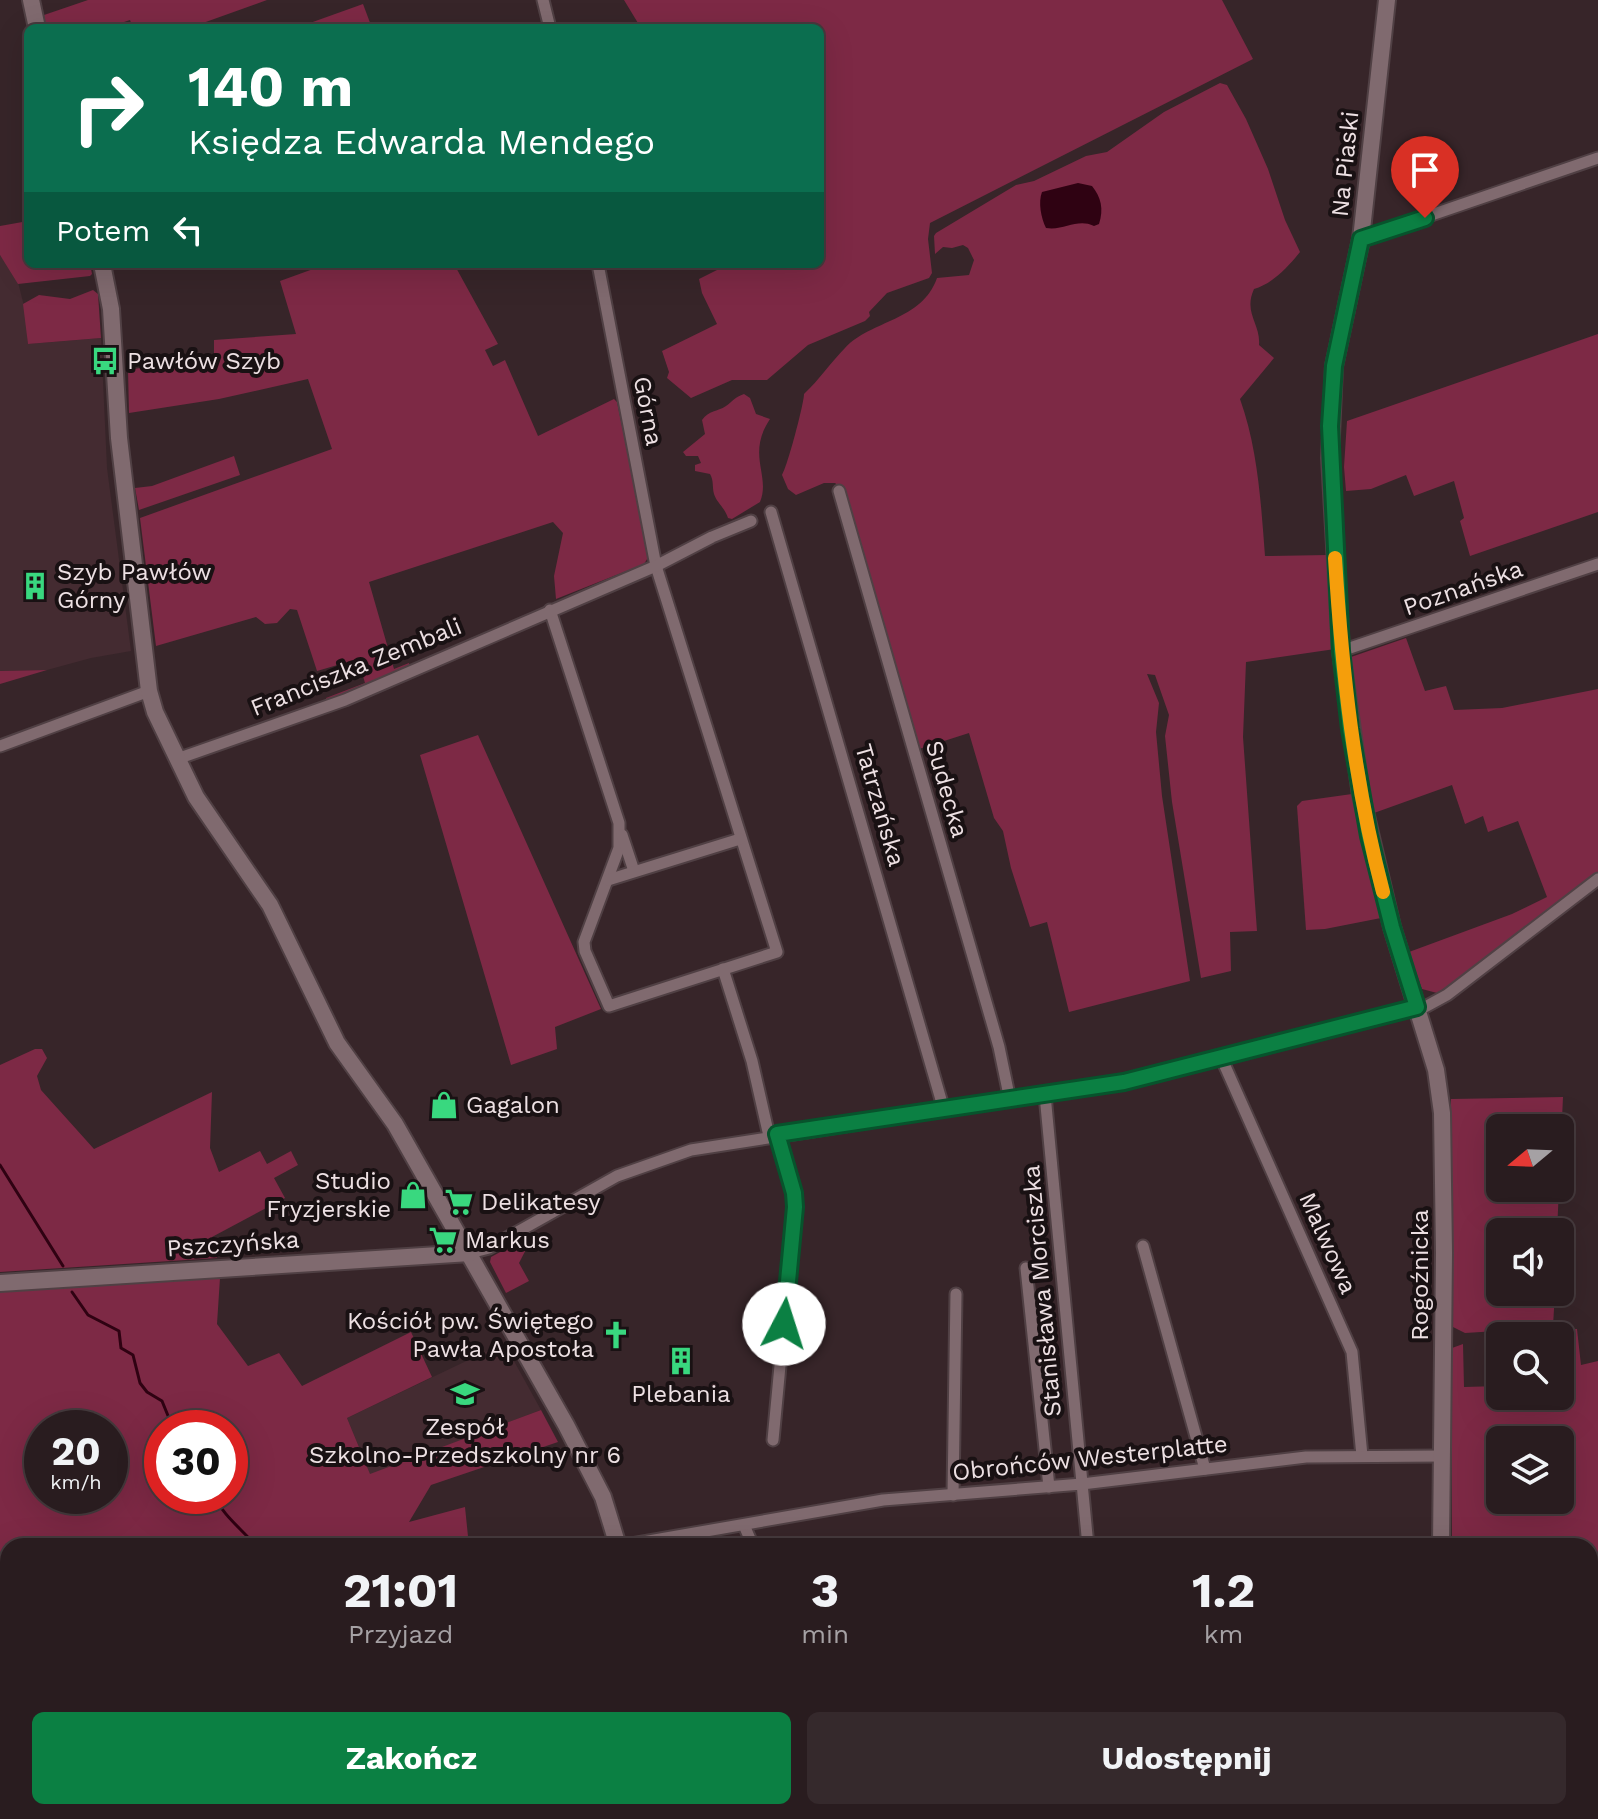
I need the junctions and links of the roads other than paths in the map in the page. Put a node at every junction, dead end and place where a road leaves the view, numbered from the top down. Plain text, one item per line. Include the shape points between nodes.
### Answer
1 (31, 0) edge
2 (543, 0) edge
3 (1387, 0) edge
4 (36, 24) edge
5 (549, 24) edge
6 (1598, 158) edge
7 (1361, 239) junction
8 (103, 268) edge
9 (599, 268) edge
10 (839, 491) dead end
11 (771, 512) dead end
12 (751, 521) dead end
13 (1598, 564) edge
14 (656, 566) junction
15 (550, 610) junction
16 (1341, 651) junction
17 (149, 691) junction
18 (0, 746) edge
19 (177, 759) junction
20 (619, 823) junction
21 (740, 839) junction
22 (634, 871) junction
23 (1598, 879) edge
24 (608, 880) junction
25 (723, 969) junction
26 (1417, 1007) junction
27 (1221, 1057) junction
28 (1045, 1095) junction
29 (1010, 1100) junction
30 (944, 1110) junction
31 (773, 1135) junction
32 (1143, 1246) dead end
33 (470, 1253) junction
34 (1026, 1268) dead end
35 (0, 1283) edge
36 (956, 1294) dead end
37 (773, 1440) dead end
38 (1362, 1456) junction
39 (1442, 1456) junction
40 (1205, 1469) junction
41 (1082, 1484) junction
42 (1049, 1487) junction
43 (953, 1495) junction
44 (744, 1525) junction
45 (617, 1538) edge
46 (667, 1538) edge
47 (750, 1538) edge
48 (1087, 1538) edge
49 (1441, 1538) edge

1 - 4 street
2 - 5 street
3 - 7 street, Na Piaski
6 - 7 street
7 - 16 street, Na Piaski via 1331,398
8 - 17 street via 113,321 119,438
9 - 14 street, Górna
10 - 29 street, Sudecka
11 - 30 street, Tatrzańska
12 - 14 street, Franciszka Zembali
13 - 16 street, Poznańska
14 - 15 street, Franciszka Zembali
14 - 21 street, Górna
15 - 19 street, Franciszka Zembali via 345,700
15 - 20 street
16 - 26 street, Rogoźnicka via 1369,836
17 - 18 street
17 - 19 street
19 - 33 street via 201,806 270,905 337,1043 395,1124
20 - 22 street
20 - 24 street via 619,848
21 - 22 street
21 - 25 street, Górna via 777,952
22 - 24 street
23 - 26 street via 1447,995
24 - 25 street via 584,942 609,1006
25 - 31 street
26 - 27 street
26 - 39 street, Rogoźnicka via 1436,1070 1442,1113
27 - 28 street
27 - 38 street, Malwowa via 1352,1352
28 - 29 street
28 - 41 street, Stanisława Morciszka
29 - 30 street
30 - 31 street
31 - 33 street via 703,1147 644,1165 489,1248
31 - 37 street via 795,1207
32 - 40 street
33 - 35 street, Pszczyńska
33 - 45 street via 596,1483
34 - 42 street
36 - 43 street
38 - 39 street, Obrońców Westerplatte
38 - 40 street, Obrońców Westerplatte
39 - 49 street, Rogoźnicka
40 - 41 street, Obrońców Westerplatte
41 - 42 street, Obrońców Westerplatte
41 - 48 street, Stanisława Morciszka
42 - 43 street, Obrońców Westerplatte
43 - 44 street, Obrońców Westerplatte via 851,1504
44 - 46 street, Obrońców Westerplatte
44 - 47 street

